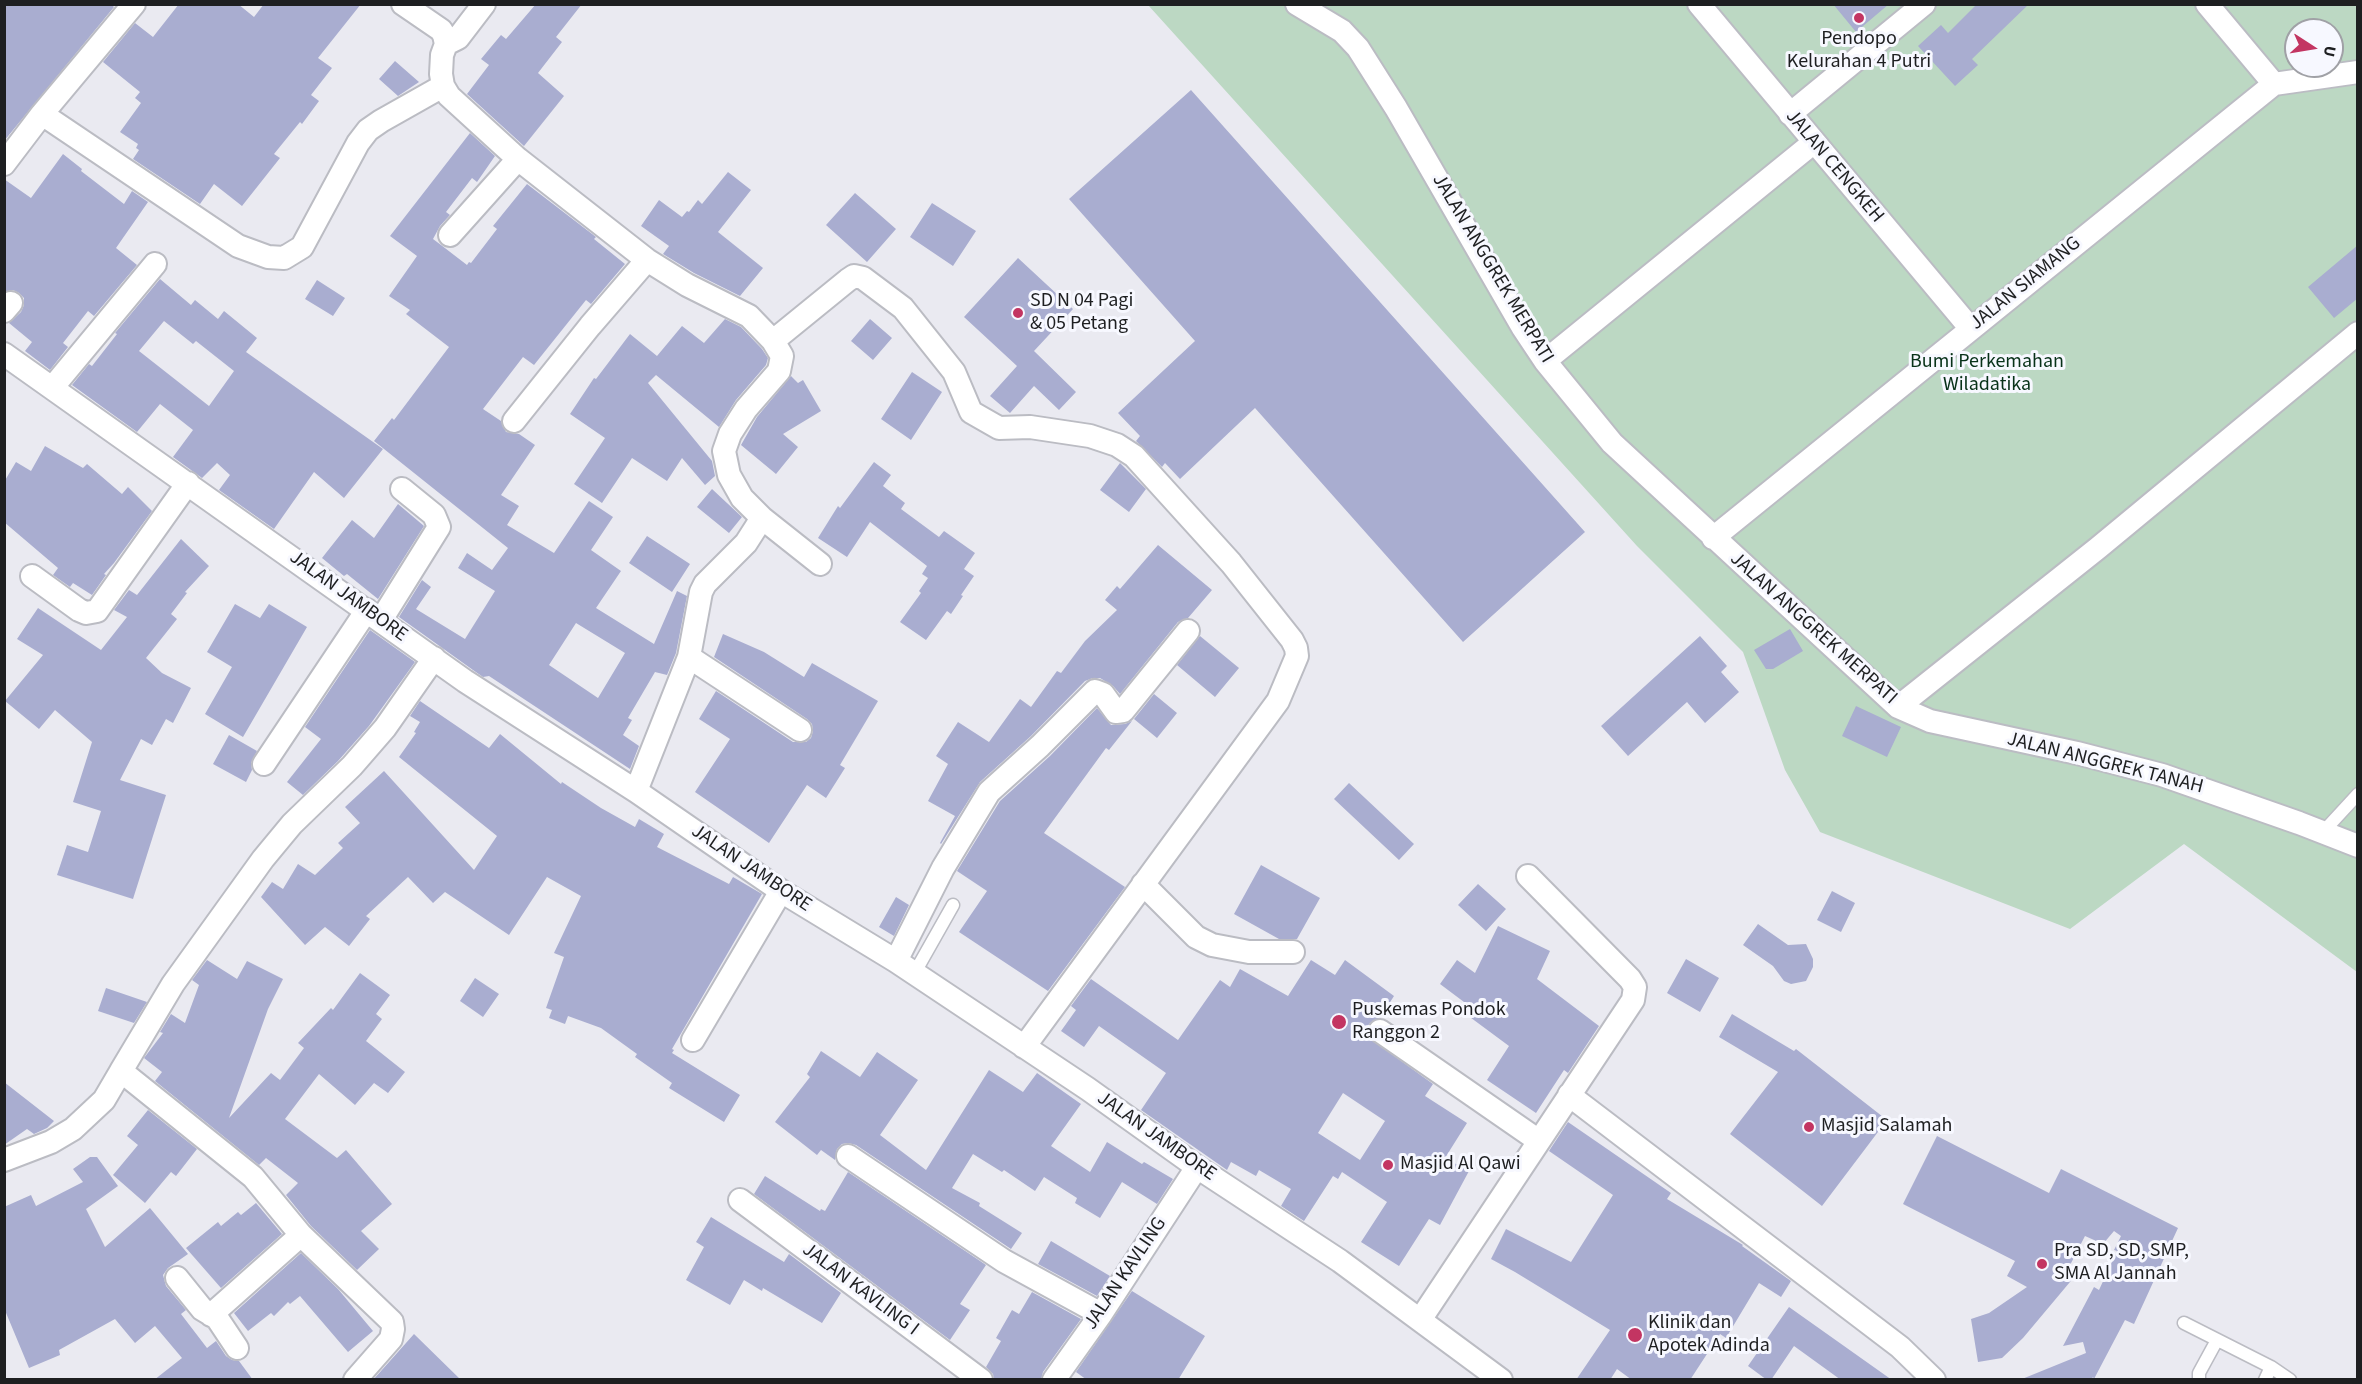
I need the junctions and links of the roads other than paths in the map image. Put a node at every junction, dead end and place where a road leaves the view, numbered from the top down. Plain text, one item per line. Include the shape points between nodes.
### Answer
1 (134, 4) edge
2 (403, 4) edge
3 (484, 4) edge
4 (1297, 4) edge
5 (1699, 4) edge
6 (1924, 4) edge
7 (2207, 4) edge
8 (446, 44) junction
9 (2358, 72) edge
10 (2274, 84) junction
11 (443, 86) junction
12 (42, 114) junction
13 (1790, 114) junction
14 (1813, 143) junction
15 (518, 159) junction
16 (4, 164) edge
17 (450, 235) dead end
18 (647, 260) junction
19 (155, 264) dead end
20 (1971, 329) junction
21 (2358, 333) edge
22 (774, 341) junction
23 (4, 354) edge
24 (1545, 361) junction
25 (52, 388) junction
26 (514, 421) dead end
27 (188, 483) junction
28 (402, 489) dead end
29 (762, 518) junction
30 (1713, 538) junction
31 (820, 564) dead end
32 (32, 576) dead end
33 (374, 615) junction
34 (1188, 630) dead end
35 (689, 657) junction
36 (434, 658) junction
37 (1907, 712) junction
38 (800, 730) dead end
39 (264, 764) dead end
40 (636, 790) junction
41 (2358, 794) edge
42 (2323, 832) junction
43 (2358, 846) edge
44 (1528, 876) dead end
45 (1143, 884) junction
46 (781, 891) junction
47 (953, 905) dead end
48 (1293, 952) dead end
49 (896, 961) junction
50 (914, 974) junction
51 (1380, 1031) dead end
52 (693, 1040) dead end
53 (1024, 1047) junction
54 (121, 1071) junction
55 (1569, 1095) junction
56 (1539, 1141) junction
57 (849, 1156) dead end
58 (4, 1160) edge
59 (1197, 1167) junction
60 (740, 1200) dead end
61 (301, 1235) junction
62 (177, 1278) dead end
63 (1101, 1314) junction
64 (211, 1315) junction
65 (1420, 1320) junction
66 (2184, 1323) dead end
67 (2217, 1340) junction
68 (237, 1348) dead end
69 (2271, 1367) junction
70 (355, 1380) edge
71 (981, 1380) edge
72 (1054, 1380) edge
73 (1501, 1380) edge
74 (1934, 1380) edge
75 (2199, 1380) edge
76 (2265, 1380) edge
77 (2290, 1380) edge

1 - 12 street
2 - 8 street via 441,30
3 - 8 street via 458,38
4 - 24 street, JALAN ANGGREK MERPATI via 1342,31 1358,48
5 - 13 street, JALAN CENGKEH
6 - 13 street
7 - 10 street
8 - 11 street via 442,56
9 - 10 street
10 - 20 street, JALAN SIAMANG
11 - 12 street via 368,130 302,247 284,258 238,246
11 - 15 street
12 - 16 street
13 - 14 street, JALAN CENGKEH
14 - 20 street, JALAN CENGKEH
14 - 24 street
15 - 17 street
15 - 18 street
18 - 22 street via 749,316
18 - 26 street
19 - 25 street
20 - 30 street, JALAN SIAMANG
21 - 37 street
22 - 29 street via 782,356 782,367 746,409 724,451 729,475 742,498
22 - 45 street via 848,280 854,276 862,278 903,308 954,372 971,412 999,428 1030,427 1090,436 1134,456 1231,563 1292,640 1297,656 1278,701
23 - 25 street, JALAN JAMBORE
24 - 30 street, JALAN ANGGREK MERPATI via 1612,443
25 - 27 street, JALAN JAMBORE
27 - 32 street via 97,611 79,610
27 - 33 street, JALAN JAMBORE
28 - 33 street via 434,515 439,527
29 - 31 street
29 - 35 street via 746,543 705,584
30 - 37 street, JALAN ANGGREK MERPATI
33 - 36 street, JALAN JAMBORE
33 - 39 street
34 - 49 street via 1123,711 1116,712 1103,694 1095,691 989,792 943,868
35 - 38 street
35 - 40 street
36 - 40 street, JALAN JAMBORE
36 - 54 street via 385,728 263,859 173,984
37 - 42 street, JALAN ANGGREK TANAH via 2162,775
40 - 46 street, JALAN JAMBORE
41 - 42 lane
42 - 43 street, JALAN ANGGREK TANAH
44 - 55 street via 1635,987 1633,1000
45 - 48 street via 1189,930 1212,945
45 - 53 street
46 - 49 street, JALAN JAMBORE
46 - 52 street
47 - 50 lane
49 - 50 street, JALAN JAMBORE
50 - 53 street, JALAN JAMBORE
51 - 56 street
53 - 59 street, JALAN JAMBORE
54 - 58 street via 104,1100 73,1129
54 - 61 street via 253,1177
55 - 56 street
55 - 74 street via 1900,1347
56 - 65 street
57 - 63 street via 1004,1261
59 - 63 street, JALAN KAVLING
59 - 65 street, JALAN JAMBORE via 1340,1261
60 - 71 street, JALAN KAVLING I
61 - 64 street
61 - 70 street via 392,1322 391,1339
62 - 64 street
63 - 72 street, JALAN KAVLING
64 - 68 street via 218,1318
65 - 73 street, JALAN JAMBORE
66 - 67 lane
67 - 69 lane
67 - 75 lane
69 - 76 lane
69 - 77 lane

